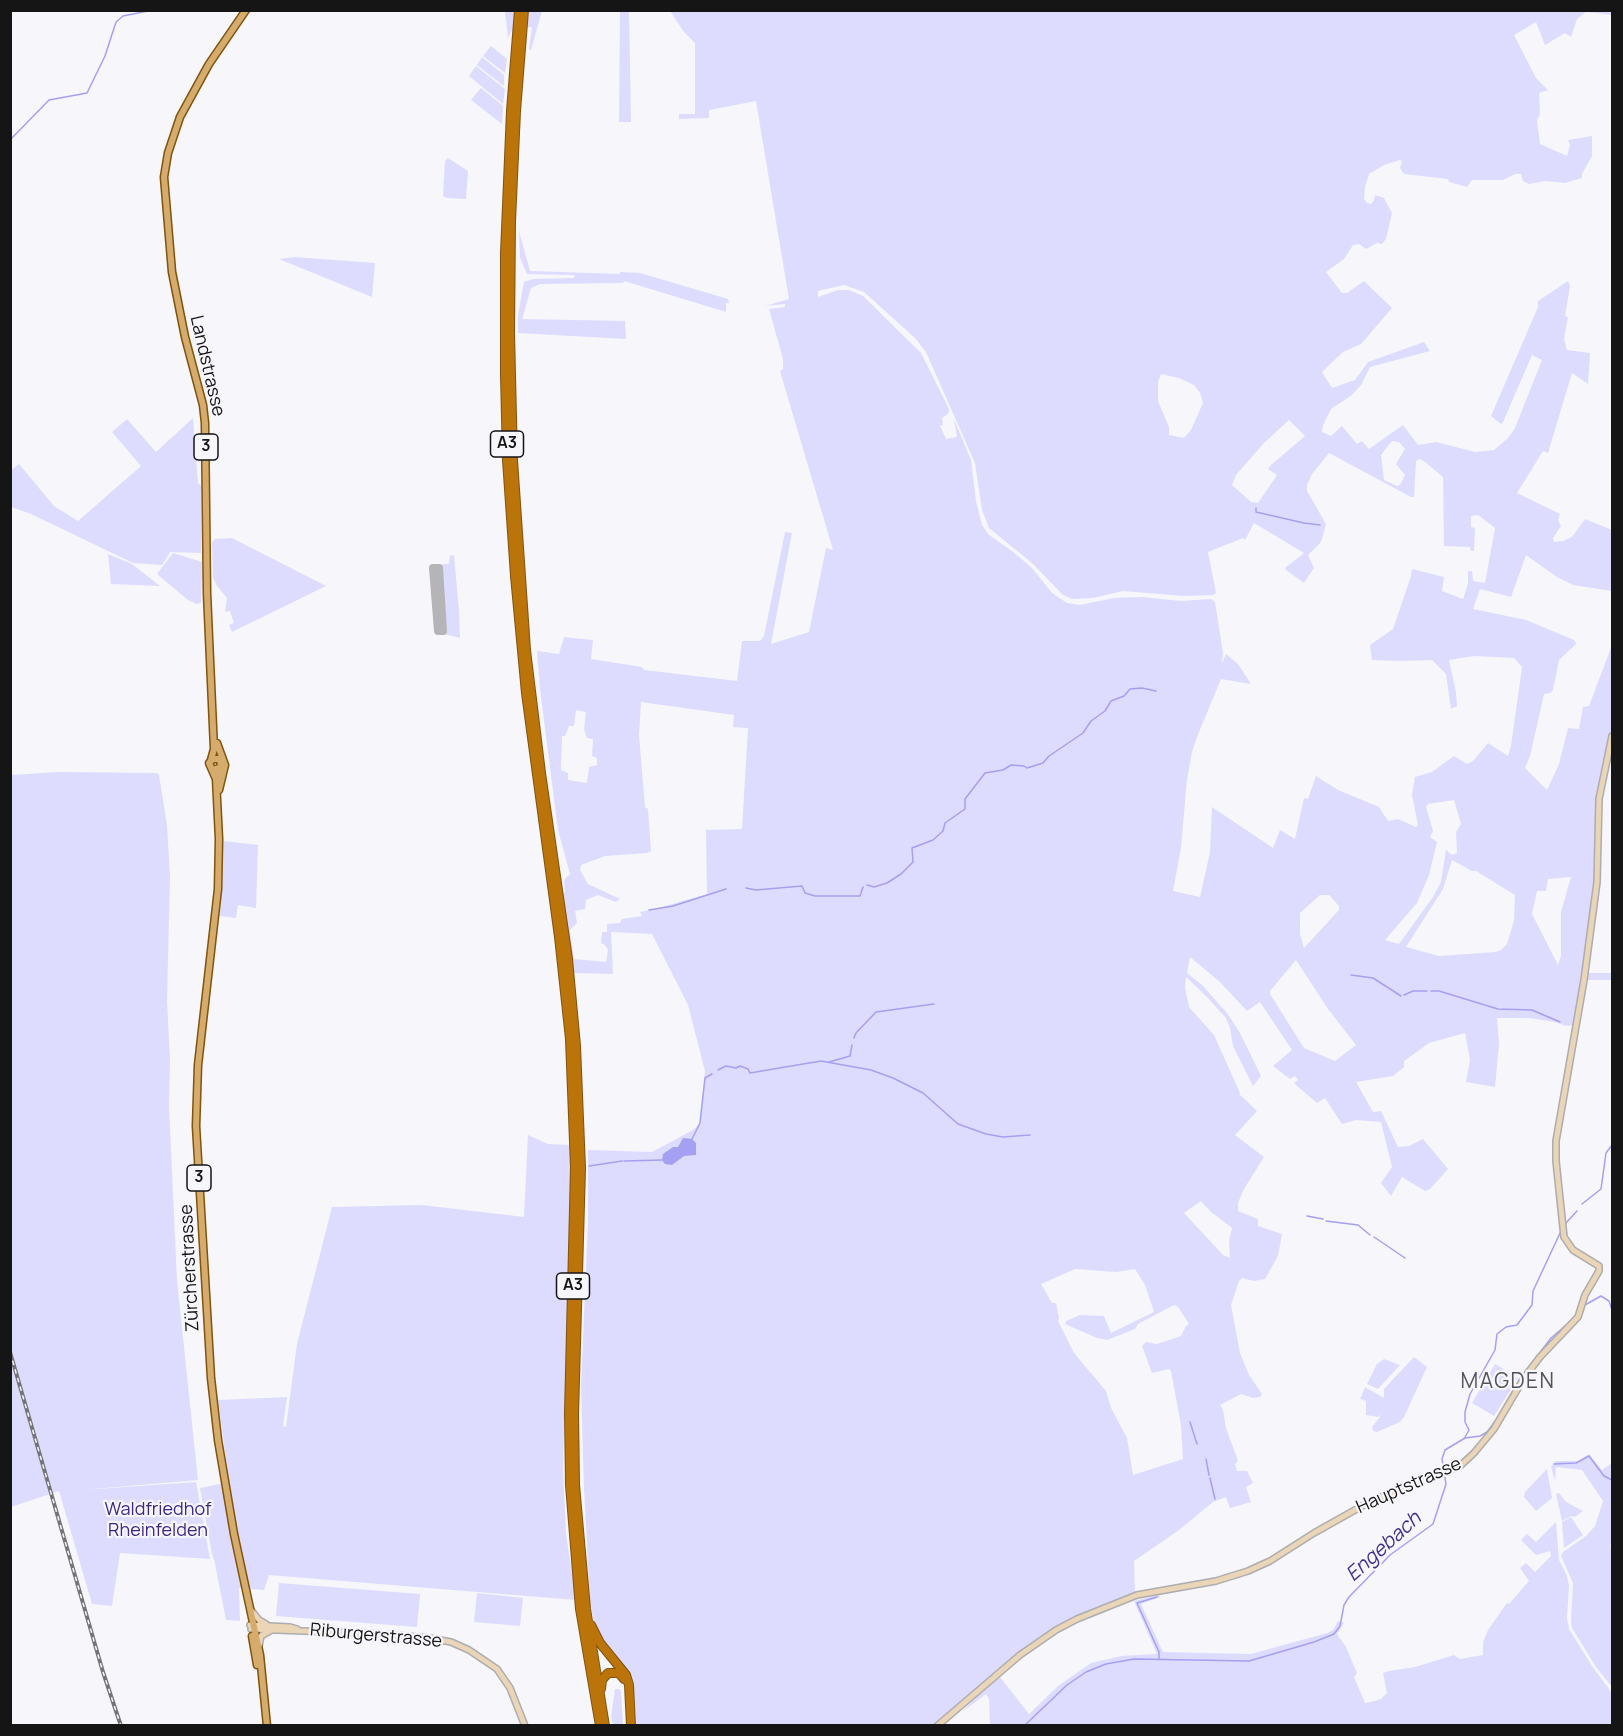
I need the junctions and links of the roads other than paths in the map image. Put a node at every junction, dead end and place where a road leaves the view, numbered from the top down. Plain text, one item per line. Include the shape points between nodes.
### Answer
1 (246, 10) edge
2 (519, 10) edge
3 (524, 10) edge
4 (214, 733) junction
5 (1612, 736) edge
6 (215, 760) junction
7 (216, 770) junction
8 (217, 796) junction
9 (554, 877) junction
10 (242, 1574) junction
11 (586, 1609) junction
12 (251, 1610) junction
13 (252, 1627) junction
14 (269, 1628) junction
15 (259, 1648) junction
16 (262, 1679) junction
17 (601, 1723) edge
18 (267, 1725) edge
19 (524, 1725) edge
20 (630, 1725) edge
21 (937, 1725) edge

1 - 4 main road, Landstrasse / 3 via 180,117 164,177 172,272 206,423 207,597
2 - 9 highway, A3 via 505,264 507,460 521,649 536,774
3 - 9 highway, A3 via 511,242 513,460 526,650
4 - 6 main road, Landstrasse / 3
4 - 8 main road via 225,765
5 - 21 main road, Hauptstrasse via 1599,799 1598,882 1556,1137 1565,1240 1573,1250 1599,1266 1576,1320 1528,1372 1498,1423 1463,1464 1371,1502 1259,1567 1234,1577 1137,1595 1056,1630 1011,1662
6 - 7 main road via 221,765
6 - 7 main road via 209,766
7 - 8 main road, Zürcherstrasse / 3
8 - 10 main road, Zürcherstrasse / 3 via 218,889 196,1108 211,1378
9 - 11 highway, A3 via 571,985 579,1106 574,1446
9 - 17 highway, A3 via 568,1015 574,1133 571,1515 580,1609
10 - 12 main road, Zürcherstrasse / 3
10 - 13 main road, Zürcherstrasse / 3
11 - 17 highway, A3
11 - 20 highway via 597,1639 626,1675
12 - 13 main road, Zürcherstrasse / 3
12 - 14 main road
13 - 14 main road, Riburgerstrasse
13 - 15 main road, Zürcherstrasse / 3
13 - 16 main road, Zürcherstrasse / 3
14 - 15 main road via 261,1636
14 - 19 main road, Riburgerstrasse via 429,1638 469,1650 485,1660 507,1689
15 - 16 main road, Zürcherstrasse / 3
16 - 18 main road, Zürcherstrasse / 3
17 - 20 highway via 603,1677 611,1671 624,1679

